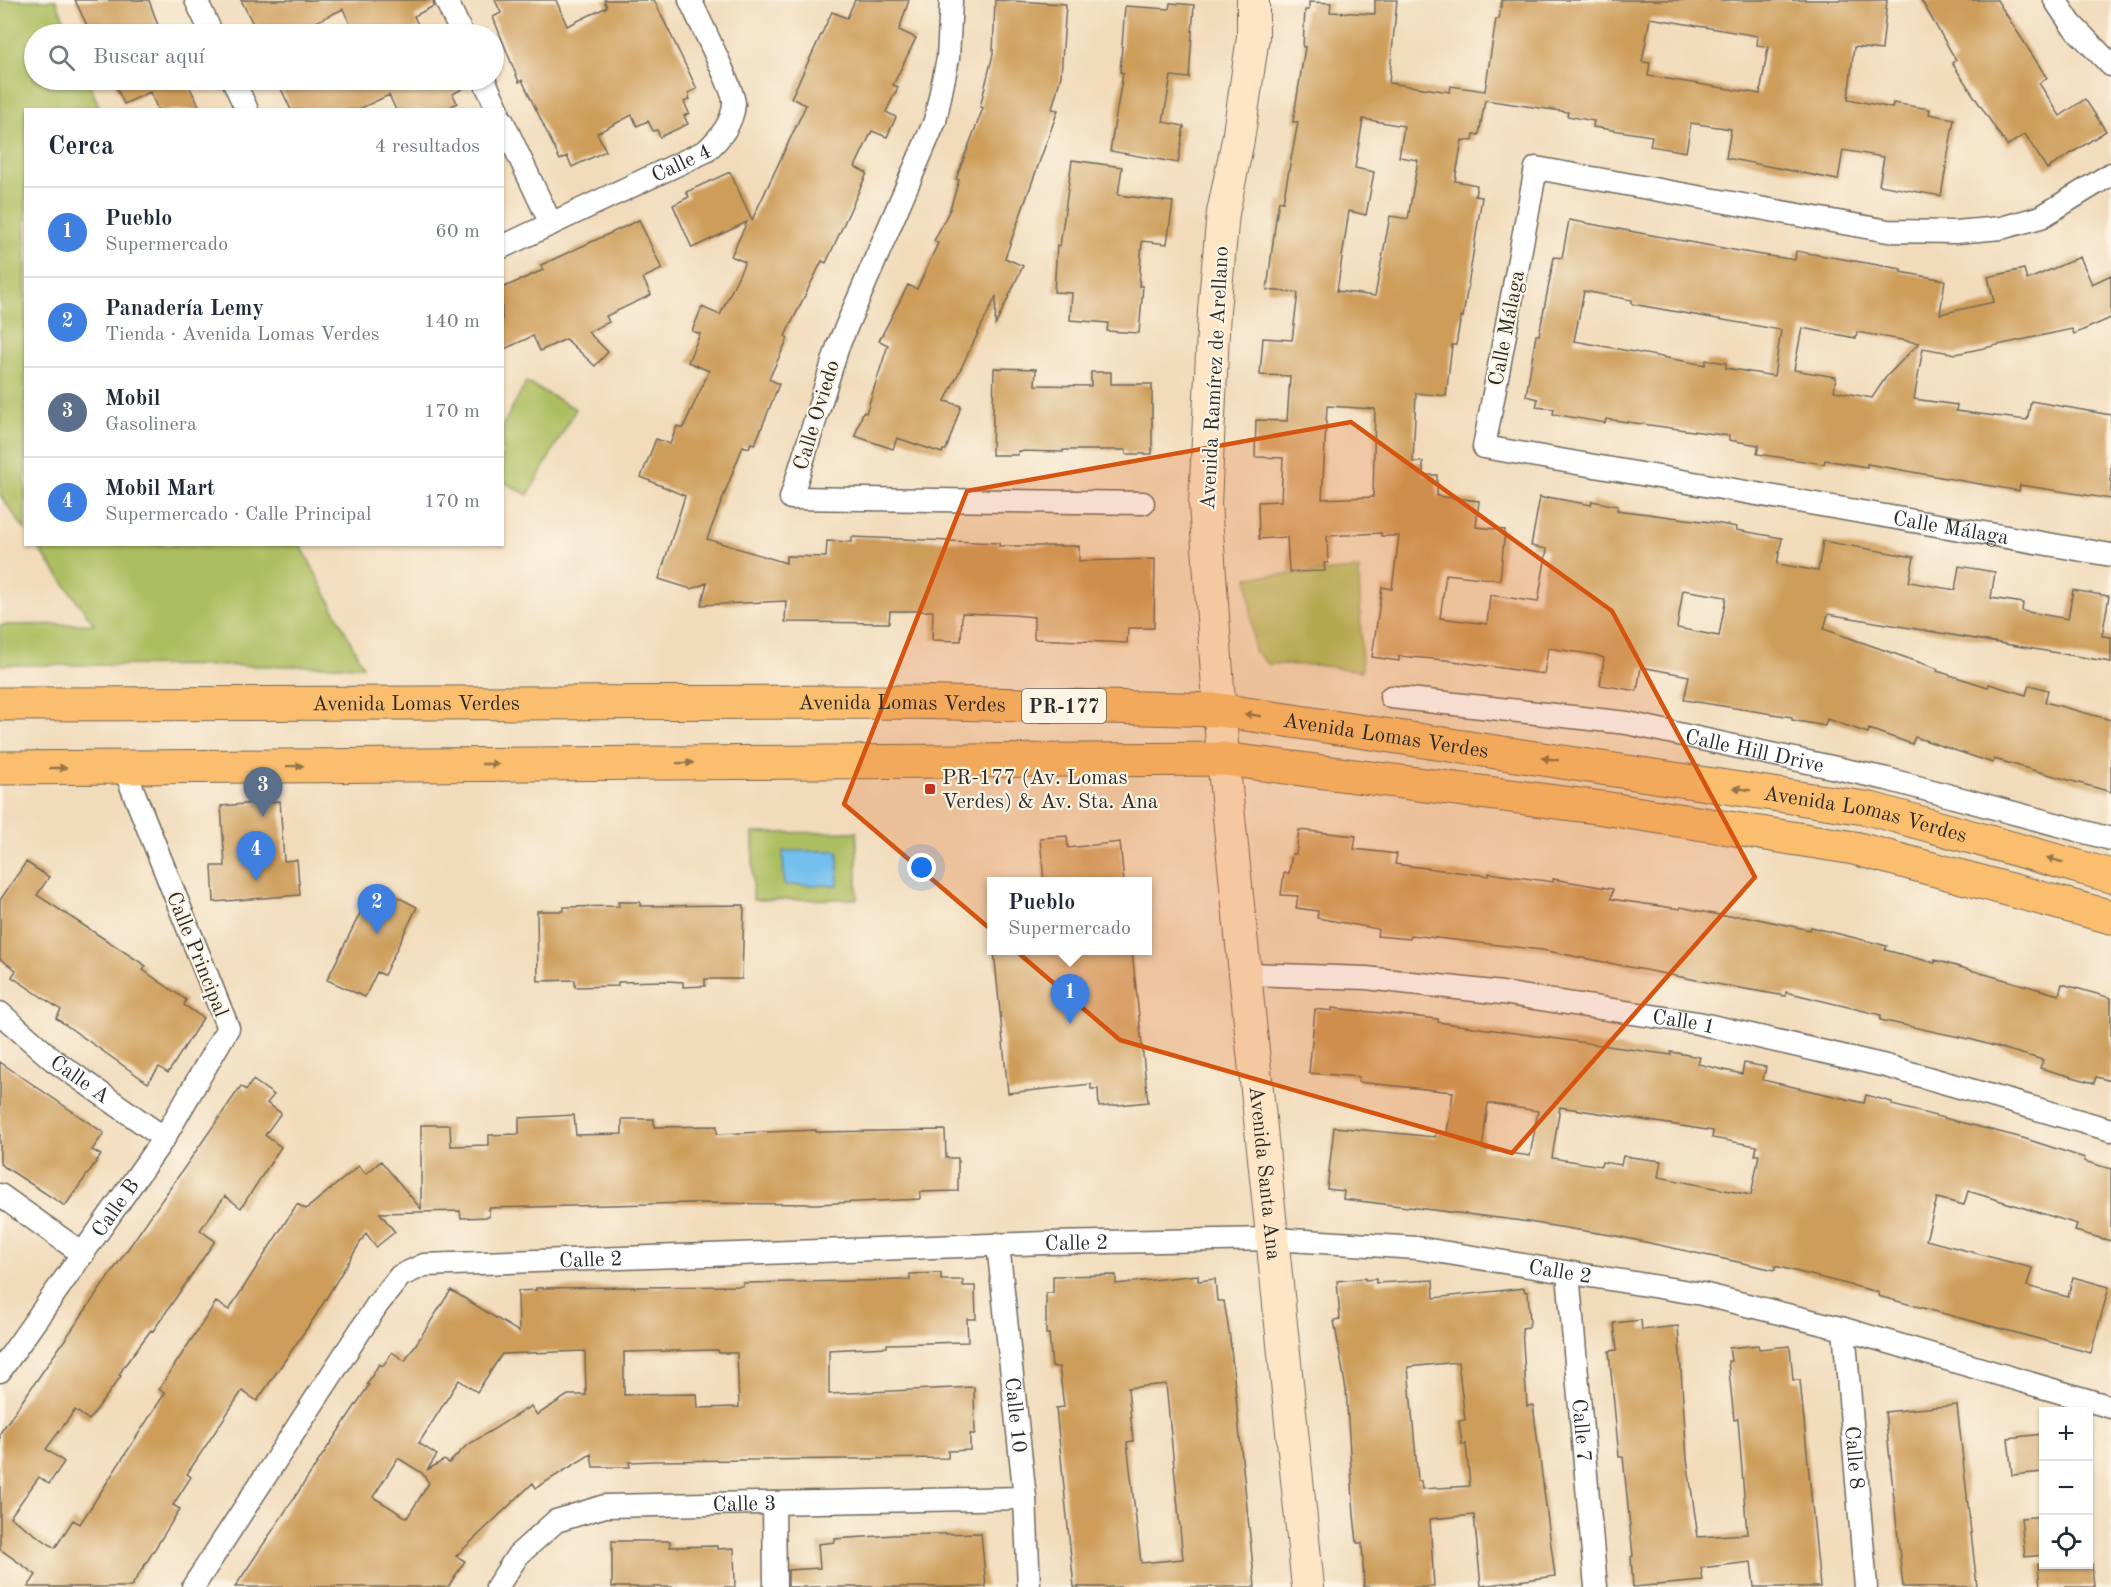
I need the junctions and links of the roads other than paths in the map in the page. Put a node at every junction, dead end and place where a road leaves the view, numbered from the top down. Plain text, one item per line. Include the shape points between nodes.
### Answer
1 (196, 0) edge
2 (446, 0) edge
3 (690, 0) edge
4 (951, 0) edge
5 (1253, 0) edge
6 (2055, 0) edge
7 (207, 24) edge
8 (457, 24) edge
9 (2111, 65) edge
10 (238, 90) edge
11 (489, 90) edge
12 (246, 108) edge
13 (497, 108) edge
14 (504, 124) edge
15 (2111, 174) edge
16 (551, 224) junction
17 (504, 246) edge
18 (1143, 503) dead end
19 (2111, 555) edge
20 (1391, 697) dead end
21 (0, 704) edge
22 (1220, 710) junction
23 (1223, 759) junction
24 (0, 768) edge
25 (123, 768) junction
26 (2111, 839) edge
27 (2111, 876) edge
28 (2111, 917) edge
29 (1246, 974) junction
30 (0, 1013) edge
31 (2111, 1130) edge
32 (164, 1138) junction
33 (147, 1163) joint
34 (0, 1195) edge
35 (1274, 1239) junction
36 (998, 1244) junction
37 (83, 1254) junction
38 (1568, 1273) junction
39 (1844, 1329) junction
40 (0, 1371) edge
41 (2111, 1407) edge
42 (1025, 1498) junction
43 (774, 1503) junction
44 (193, 1587) edge
45 (497, 1587) edge
46 (775, 1587) edge
47 (1029, 1587) edge
48 (1308, 1587) edge
49 (1596, 1587) edge
50 (1866, 1587) edge

1 - 7 street
2 - 8 street
3 - 16 street, Calle 4 via 735,101 721,137 706,151
4 - 18 street, Calle Oviedo via 948,58 935,121 837,346 790,498
5 - 22 street, Avenida Ramírez de Arellano via 1253,37 1223,213 1205,504
6 - 9 street via 2071,24
10 - 12 street
11 - 13 street
14 - 16 street
15 - 19 street, Calle Málaga via 2041,218 2001,228 1956,232 1888,231 1536,168 1484,447
16 - 17 street, Calle 4
20 - 26 street, Calle Hill Drive via 1627,723 1887,779
21 - 22 highway, Avenida Lomas Verdes / PR-177 via 908,702
22 - 23 street, Avenida Ramírez de Arellano
27 -> 22 highway, Avenida Lomas Verdes / PR-177 via 1871,809
25 -> 23 highway, Avenida Lomas Verdes
23 - 28 highway, Avenida Lomas Verdes via 1603,808 1854,848
23 - 29 street, Avenida Santa Ana
24 -> 25 highway, Avenida Lomas Verdes
25 - 32 street, Calle Principal via 228,1028
29 - 31 street, Calle 1 via 1377,979 1502,993 1698,1023 1886,1066
29 - 35 street, Avenida Santa Ana
30 - 32 street, Calle A via 52,1059
32 - 33 street, Calle Principal
33 - 37 street, Calle B
34 - 37 street
35 - 36 street, Calle 2
35 - 38 street, Calle 2 via 1418,1248
35 - 48 street, Avenida Santa Ana
36 - 42 street, Calle 10
36 - 44 street, Calle 2 via 424,1265 400,1276 377,1305
37 - 40 street, Calle B
38 - 39 street, Calle 2 via 1702,1294
38 - 49 street, Calle 7
39 - 41 street, Calle 2
39 - 50 street, Calle 8
42 - 43 street, Calle 3
42 - 47 street, Calle 10
43 - 45 street, Calle 3 via 604,1506 556,1521 518,1555
43 - 46 street

